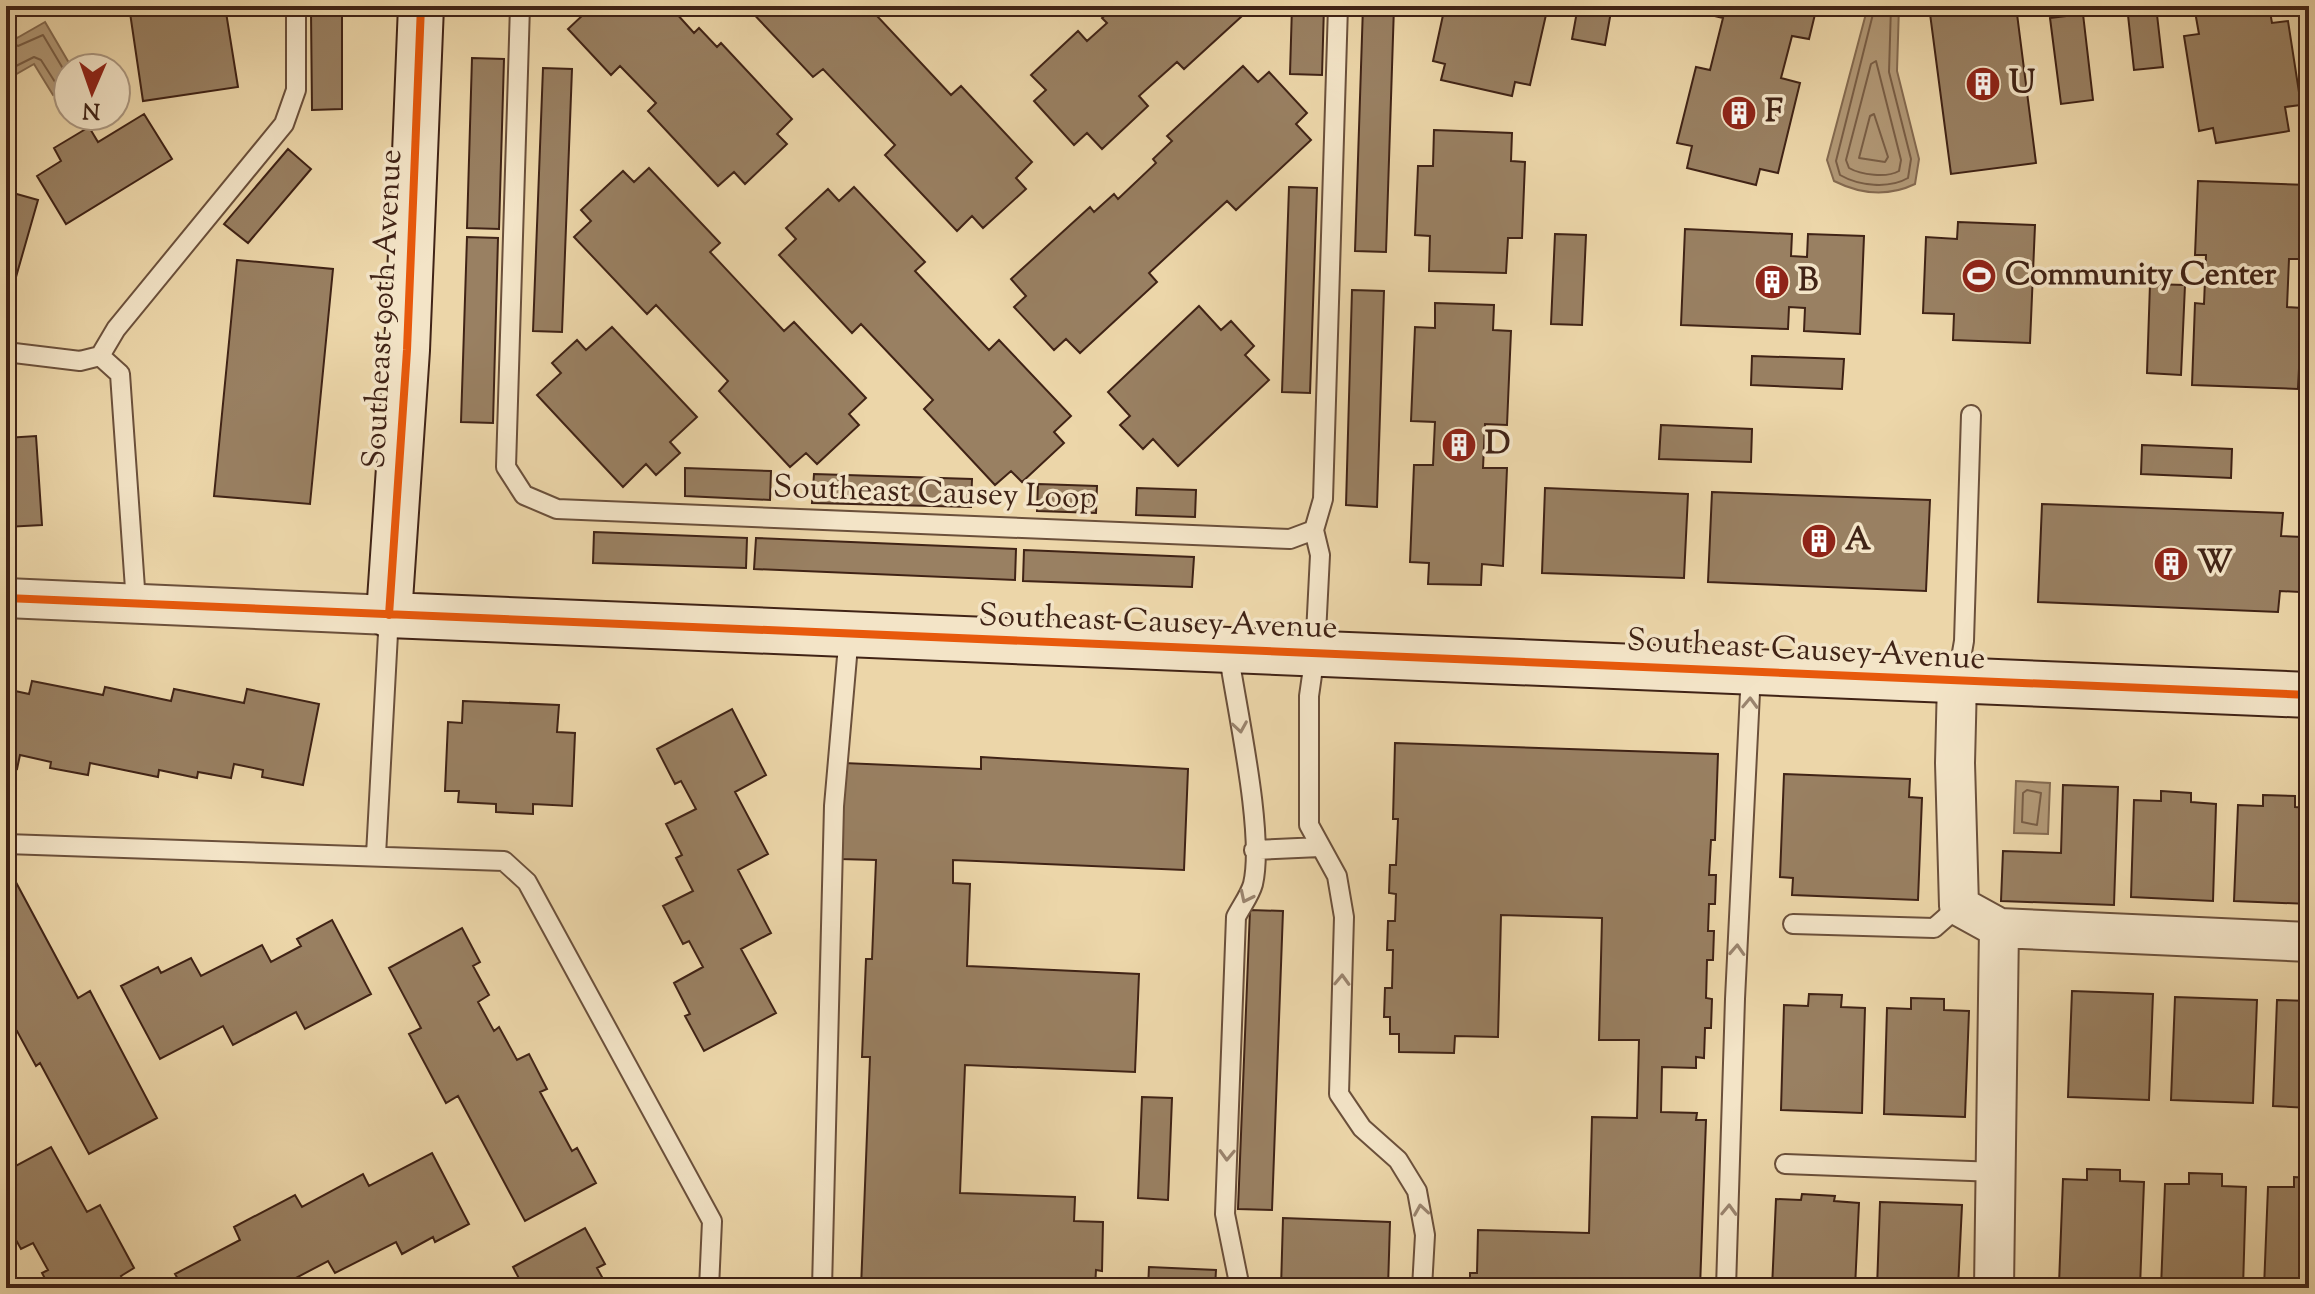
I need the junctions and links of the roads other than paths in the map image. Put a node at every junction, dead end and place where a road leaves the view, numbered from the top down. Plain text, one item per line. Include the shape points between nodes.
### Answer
1 (296, 6) edge
2 (421, 6) edge
3 (520, 6) edge
4 (1338, 6) edge
5 (6, 352) edge
6 (100, 356) junction
7 (1971, 415) dead end
8 (1314, 530) junction
9 (6, 598) edge
10 (136, 603) junction
11 (389, 615) junction
12 (849, 634) junction
13 (1228, 650) junction
14 (1315, 654) junction
15 (1751, 672) junction
16 (1957, 681) junction
17 (2309, 695) edge
18 (6, 844) edge
19 (1320, 847) junction
20 (1254, 850) junction
21 (376, 855) junction
22 (1959, 906) junction
23 (1793, 924) dead end
24 (1999, 928) junction
25 (2309, 942) edge
26 (1785, 1164) dead end
27 (1997, 1172) junction
28 (709, 1288) edge
29 (822, 1288) edge
30 (1240, 1288) edge
31 (1422, 1288) edge
32 (1726, 1288) edge
33 (1994, 1288) edge

1 - 6 lane via 296,90 284,124 116,329
2 - 11 street, Southeast 90th Avenue
3 - 8 lane, Southeast Causey Loop via 506,467 524,495 557,509 1290,539
4 - 8 lane via 1323,499
5 - 6 lane via 80,361
6 - 10 lane via 120,374
7 - 16 lane via 1964,641
8 - 14 lane via 1320,555
9 - 10 street, Southeast Causey Avenue
10 - 11 street, Southeast Causey Avenue
11 - 12 street, Southeast Causey Avenue
11 - 21 lane
12 - 13 street, Southeast Causey Avenue
12 - 29 lane via 834,806
13 - 14 street, Southeast Causey Avenue
13 -> 20 lane
14 - 15 street, Southeast Causey Avenue
14 - 19 lane via 1309,696 1309,825
15 - 16 street, Southeast Causey Avenue
32 -> 15 lane
16 - 17 street, Southeast Causey Avenue
16 - 22 street
18 - 21 lane
19 - 20 lane
31 -> 19 lane via 1425,1235 1417,1191 1398,1160 1362,1128 1339,1094 1344,917 1337,876
20 -> 30 lane via 1253,884 1236,917 1225,1214
21 - 28 lane via 504,861 527,882 712,1221
22 - 23 lane via 1934,928
22 - 24 street
24 - 25 street
24 - 27 street
26 - 27 lane
27 - 33 street

